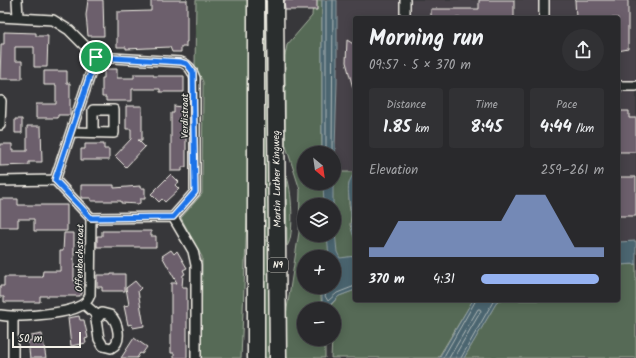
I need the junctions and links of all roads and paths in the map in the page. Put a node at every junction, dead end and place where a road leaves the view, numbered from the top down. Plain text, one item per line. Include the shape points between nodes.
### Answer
1 (17, 0) edge
2 (256, 0) edge
3 (275, 0) edge
4 (405, 0) edge
5 (544, 0) edge
6 (405, 16) edge
7 (544, 16) edge
8 (0, 17) edge
9 (18, 17) junction
10 (284, 39) dead end
11 (96, 57) junction
12 (274, 71) junction
13 (620, 86) edge
14 (636, 86) edge
15 (1, 101) dead end
16 (0, 125) edge
17 (71, 132) junction
18 (93, 132) dead end
19 (55, 180) junction
20 (0, 181) edge
21 (173, 217) junction
22 (91, 218) junction
23 (84, 304) junction
24 (0, 315) edge
25 (98, 316) dead end
26 (13, 317) junction
27 (13, 358) edge
28 (196, 358) edge
29 (256, 358) edge
30 (278, 358) edge

1 - 9 street
2 - 29 highway, Martin Luther Kingweg / N9
3 - 12 highway, Martin Luther Kingweg / N9
4 - 6 street
5 - 7 street
8 - 9 street
9 - 11 street via 57,22 69,30
10 - 12 highway, N9
11 - 17 street
11 - 21 street, Verdistraat via 181,62 187,64 193,72 195,192
12 - 30 highway, Martin Luther Kingweg / N9
13 - 14 street
15 - 16 street
17 - 18 street
17 - 19 street
19 - 20 street
19 - 22 street, Offenbachstraat
21 - 22 street
21 - 28 street via 193,252 196,265
22 - 23 street, Offenbachstraat via 90,295
23 - 25 street, Offenbachstraat
23 - 26 street, Offenbachstraat via 73,310
24 - 26 street, Offenbachstraat
26 - 27 street

